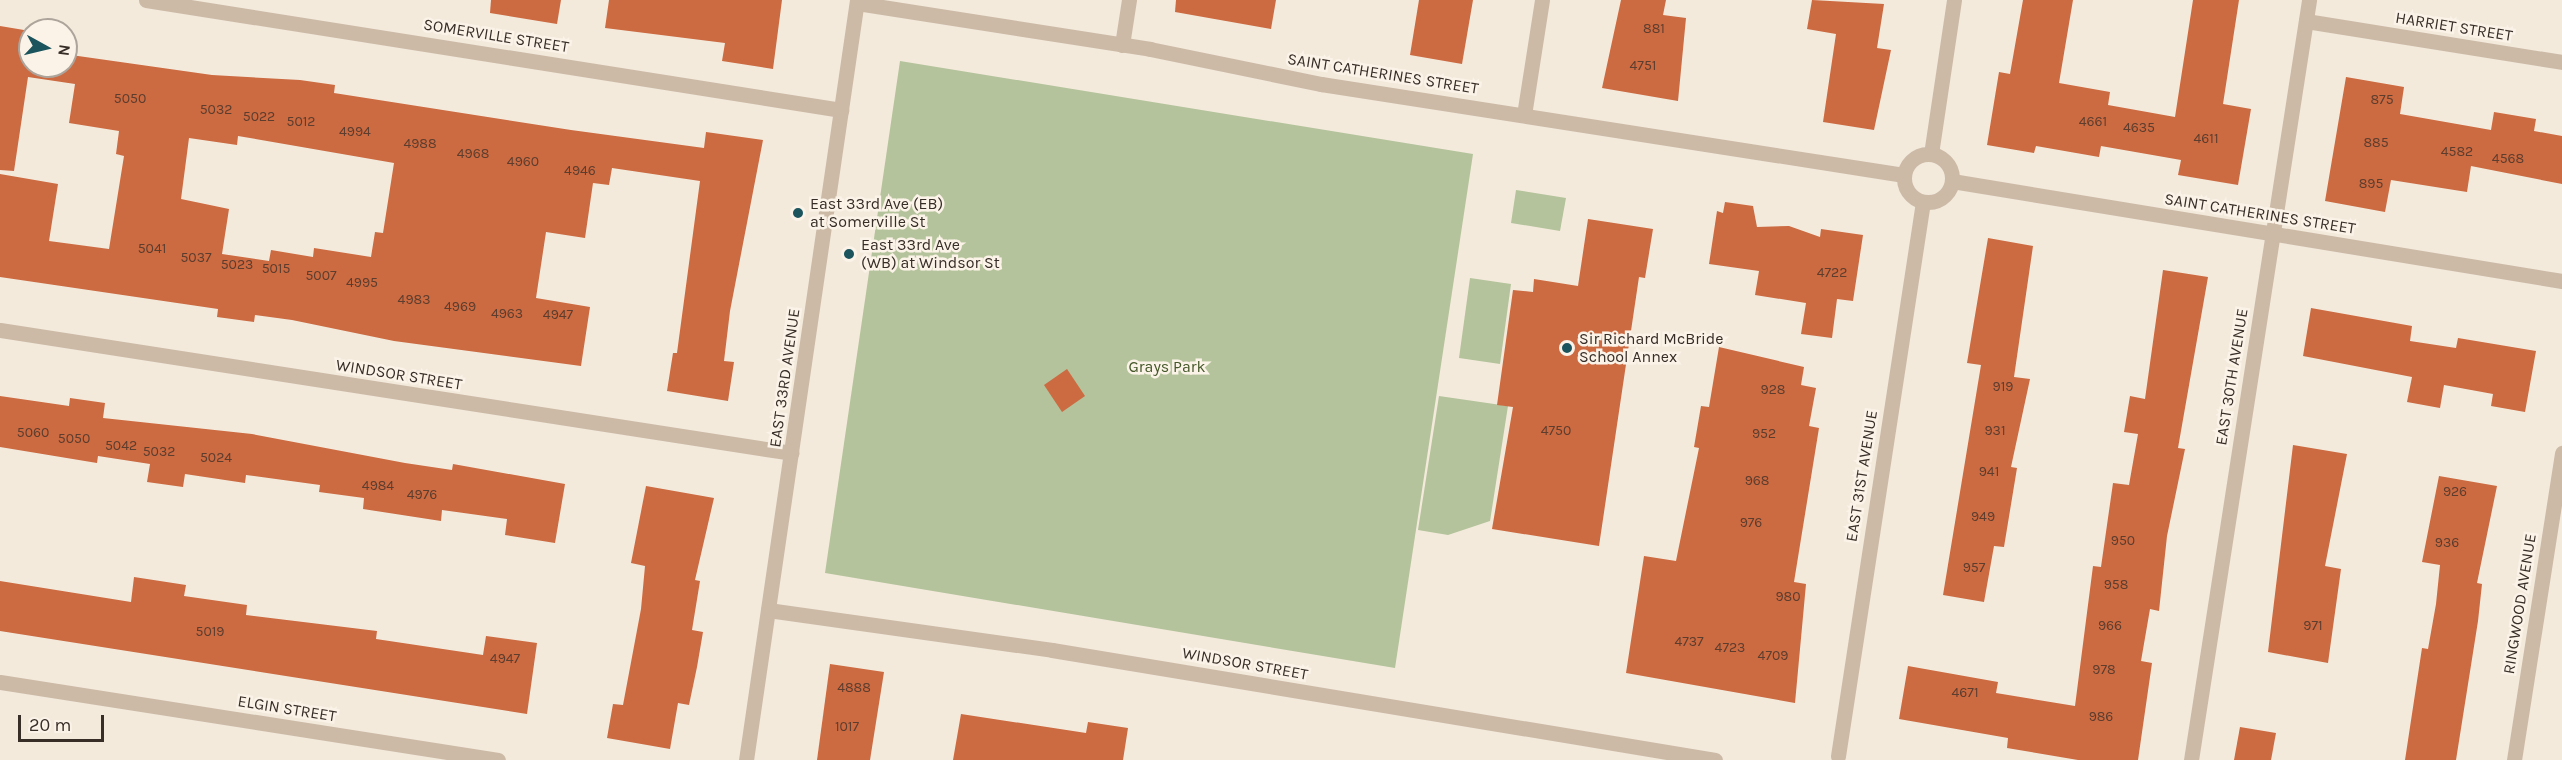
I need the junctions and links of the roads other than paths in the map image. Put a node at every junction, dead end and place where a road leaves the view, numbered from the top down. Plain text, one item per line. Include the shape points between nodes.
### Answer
1 (146, 0) edge
2 (1129, 0) edge
3 (1542, 0) edge
4 (1954, 0) edge
5 (2309, 0) edge
6 (857, 1) edge
7 (2306, 21) junction
8 (1122, 45) junction
9 (2562, 62) edge
10 (841, 110) junction
11 (1524, 115) junction
12 (1931, 154) junction
13 (1904, 175) junction
14 (1952, 181) junction
15 (1923, 202) junction
16 (2272, 236) junction
17 (2562, 281) edge
18 (0, 330) edge
19 (792, 453) junction
20 (2562, 453) edge
21 (768, 610) junction
22 (0, 682) edge
23 (1836, 759) edge
24 (498, 760) edge
25 (746, 760) edge
26 (1715, 760) edge
27 (2191, 760) edge
28 (2514, 760) edge

1 - 10 street, SOMERVILLE STREET
2 - 8 street
3 - 11 street
4 - 12 street
5 - 7 street, EAST 30TH AVENUE
6 - 8 street, SAINT CATHERINES STREET
6 - 10 street, EAST 33RD AVENUE
7 - 9 street, HARRIET STREET
7 - 16 street, EAST 30TH AVENUE
8 - 11 street, SAINT CATHERINES STREET
10 - 19 street, EAST 33RD AVENUE
11 - 13 street, SAINT CATHERINES STREET
12 - 13 street via 1917,157
12 - 14 street via 1949,166
13 - 15 street via 1906,189
14 - 15 street via 1945,195
14 - 16 street, SAINT CATHERINES STREET
15 - 23 street, EAST 31ST AVENUE
16 - 17 street, SAINT CATHERINES STREET
16 - 27 street, EAST 30TH AVENUE
18 - 19 street, WINDSOR STREET
19 - 21 street, EAST 33RD AVENUE
20 - 28 street, RINGWOOD AVENUE
21 - 25 street, EAST 33RD AVENUE
21 - 26 street, WINDSOR STREET via 1052,650
22 - 24 street, ELGIN STREET

